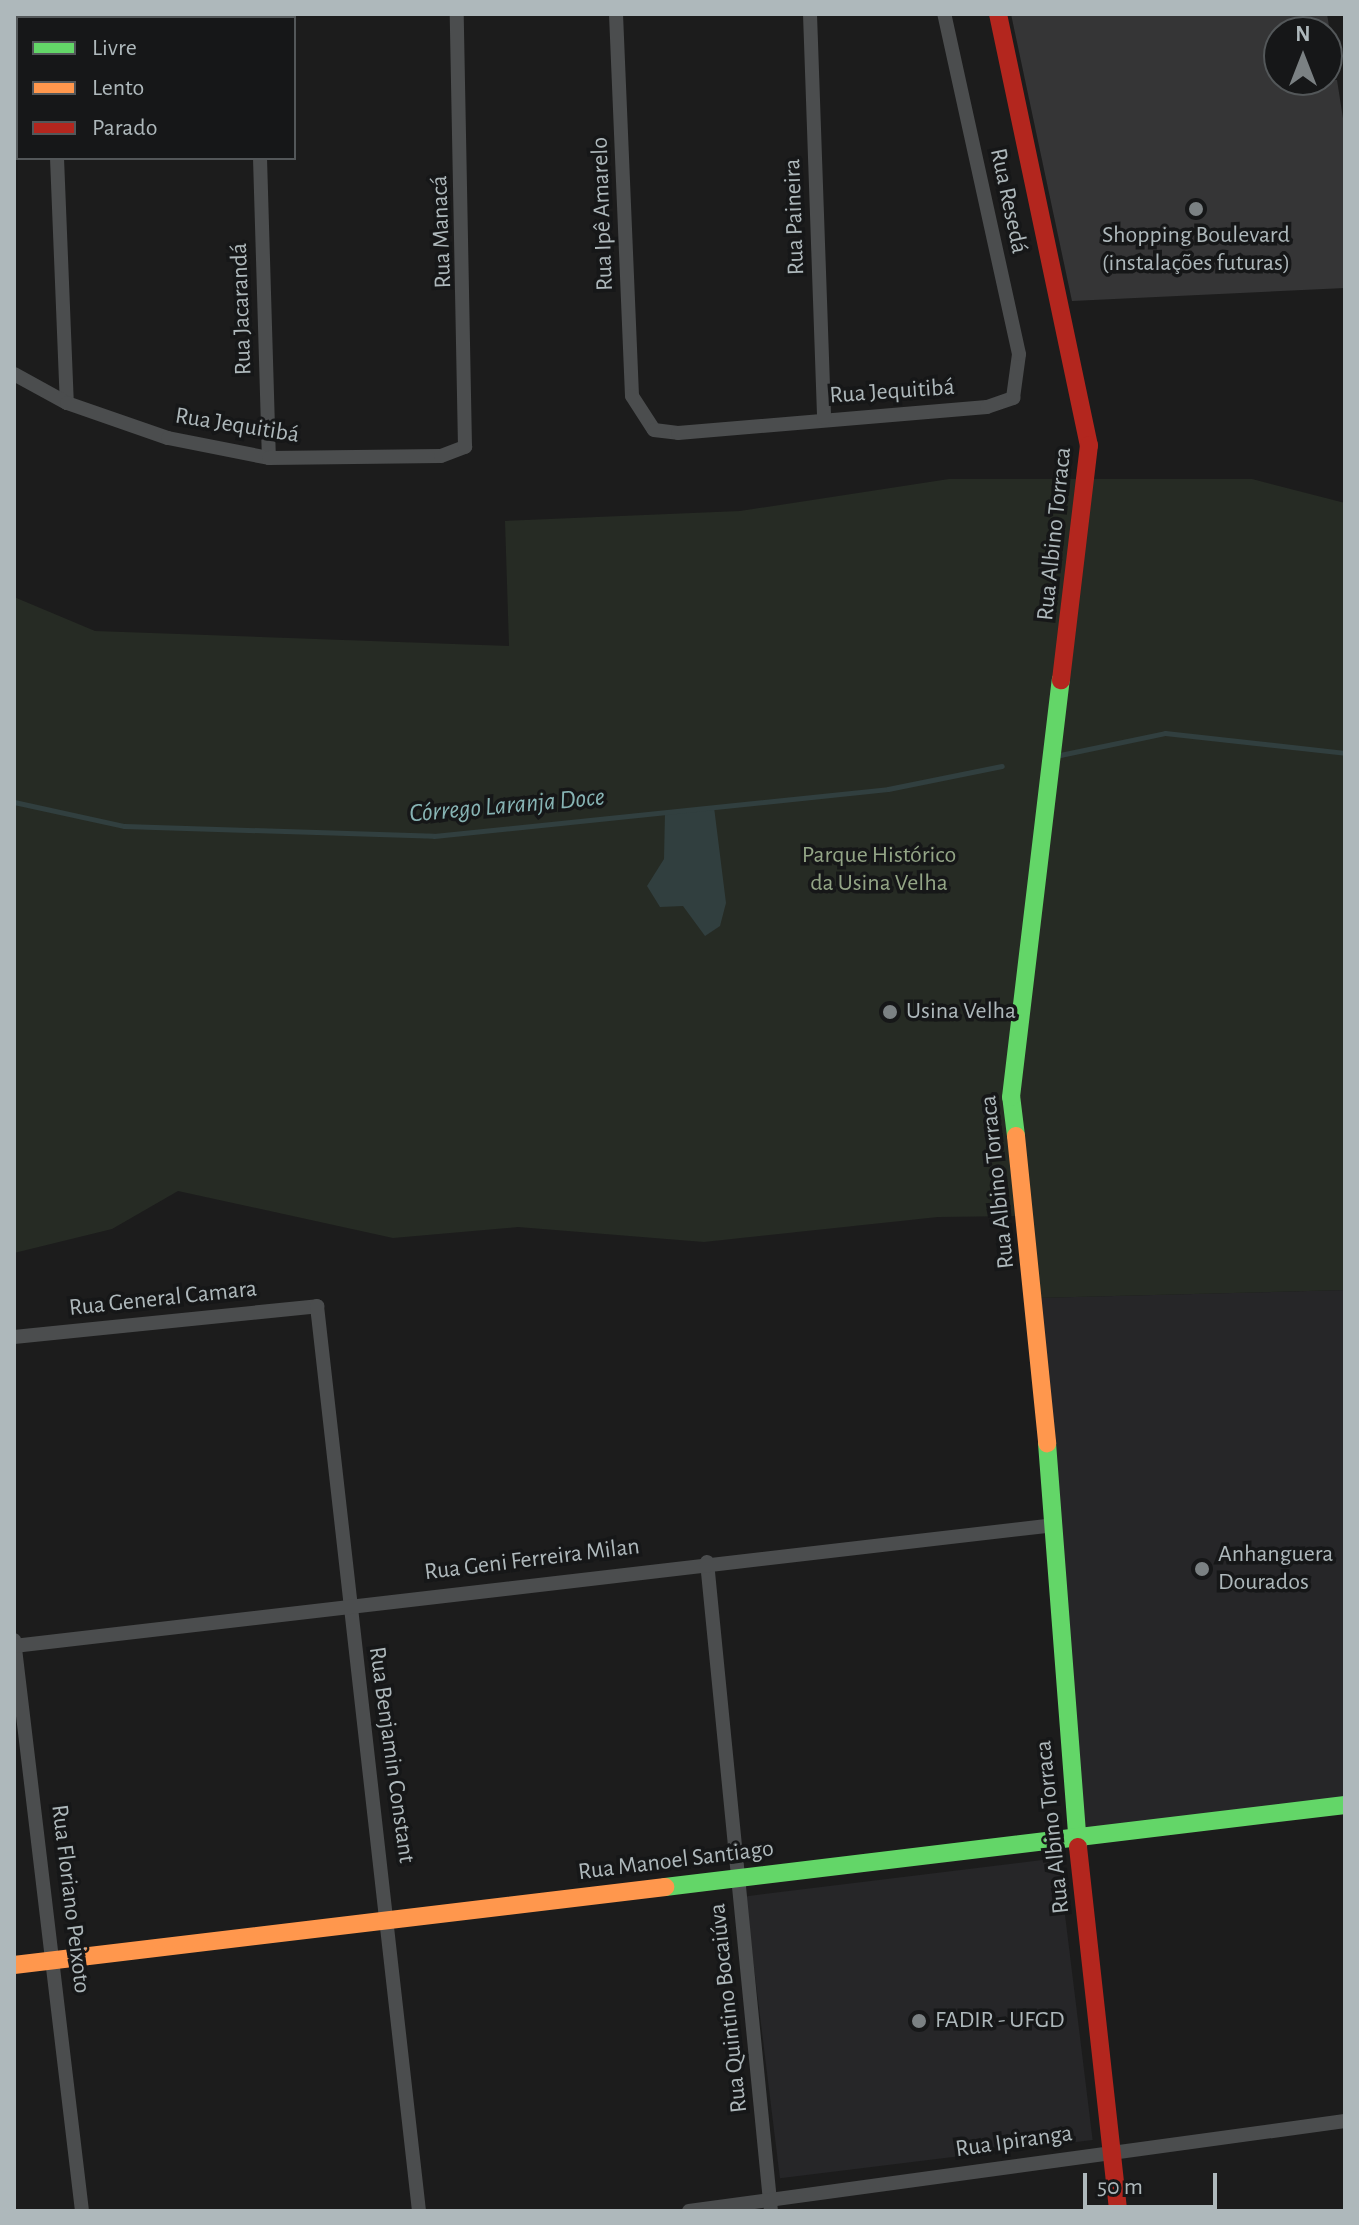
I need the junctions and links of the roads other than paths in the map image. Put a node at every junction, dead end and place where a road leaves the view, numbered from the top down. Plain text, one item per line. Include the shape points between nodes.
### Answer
1 (457, 14) edge
2 (616, 14) edge
3 (810, 14) edge
4 (944, 14) edge
5 (998, 14) edge
6 (57, 160) edge
7 (260, 160) edge
8 (14, 374) edge
9 (1013, 398) joint
10 (67, 403) junction
11 (638, 412) joint
12 (824, 418) junction
13 (465, 447) joint
14 (269, 458) junction
15 (317, 1306) joint
16 (14, 1337) edge
17 (1055, 1525) junction
18 (707, 1562) junction
19 (349, 1604) junction
20 (14, 1644) edge
21 (1345, 1805) edge
22 (1076, 1837) junction
23 (738, 1877) junction
24 (392, 1922) junction
25 (57, 1961) junction
26 (14, 1965) edge
27 (1345, 2121) edge
28 (1112, 2150) junction
29 (771, 2206) edge
30 (82, 2211) edge
31 (419, 2211) edge
32 (689, 2211) edge
33 (1118, 2211) edge

1 - 13 street, Rua Manacá
2 - 11 street, Rua Ipê Amarelo
3 - 12 street, Rua Paineira
4 - 9 street, Rua Resedá via 1019,354
5 - 17 street, Rua Albino Torraca via 1089,445 1011,1097
6 - 10 street
7 - 14 street, Rua Jacarandá
8 - 10 street, Rua Jequitibá
9 - 12 street, Rua Jequitibá via 987,407
10 - 14 street, Rua Jequitibá via 168,438
11 - 12 street, Rua Jequitibá via 654,430 678,433
13 - 14 street, Rua Jequitibá via 441,456
15 - 16 street, Rua General Camara
15 - 19 street, Rua Benjamin Constant
17 - 18 street, Rua Geni Ferreira Milan
17 - 22 street, Rua Albino Torraca
18 - 19 street, Rua Geni Ferreira Milan
18 - 23 street, Rua Quintino Bocaiúva
19 - 20 street, Rua Geni Ferreira Milan
19 - 24 street, Rua Benjamin Constant
20 - 25 street, Rua Floriano Peixoto
21 - 22 street, Rua Manoel Santiago
22 - 23 street, Rua Manoel Santiago
22 - 28 street, Rua Albino Torraca
23 - 24 street, Rua Manoel Santiago
23 - 29 street, Rua Quintino Bocaiúva
24 - 25 street, Rua Manoel Santiago
24 - 31 street, Rua Benjamin Constant
25 - 26 street, Rua Manoel Santiago
25 - 30 street, Rua Floriano Peixoto
27 - 28 street, Rua Ipiranga
28 - 29 street, Rua Ipiranga
28 - 33 street, Rua Albino Torraca
29 - 32 street, Rua Ipiranga

